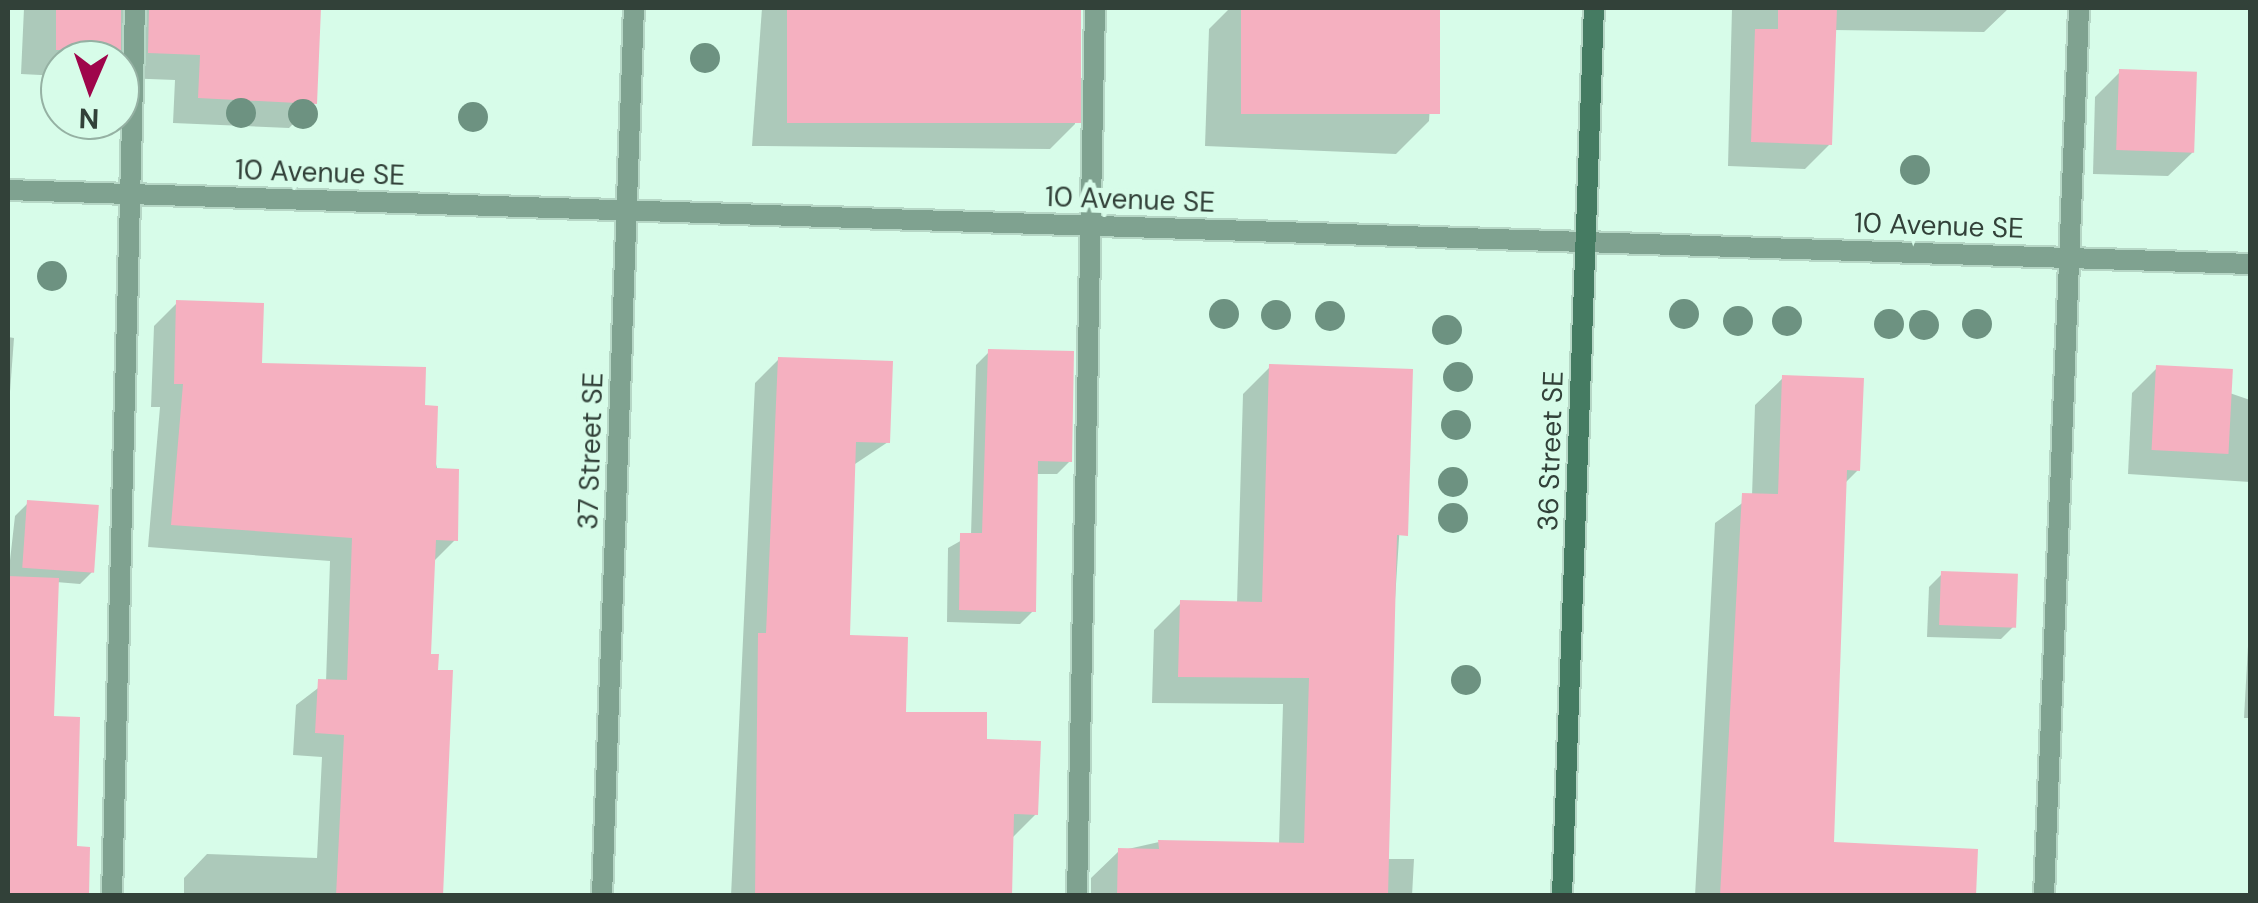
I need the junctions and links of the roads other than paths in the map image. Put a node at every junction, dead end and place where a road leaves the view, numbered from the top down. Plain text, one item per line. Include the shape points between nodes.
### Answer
1 (135, 8) edge
2 (634, 8) edge
3 (1096, 8) edge
4 (1594, 8) edge
5 (2079, 8) edge
6 (8, 190) edge
7 (128, 194) junction
8 (627, 210) junction
9 (1085, 226) junction
10 (1586, 243) junction
11 (2069, 258) junction
12 (2250, 264) edge
13 (112, 896) edge
14 (602, 896) edge
15 (1077, 896) edge
16 (1562, 896) edge
17 (2044, 896) edge

1 - 7 street
2 - 8 street, 37 Street SE
3 - 9 street
4 - 10 main road, 36 Street SE
5 - 11 street
6 - 7 street, 10 Avenue SE
7 - 8 street, 10 Avenue SE
7 - 13 street
8 - 9 street, 10 Avenue SE
8 - 14 street, 37 Street SE
9 - 10 street, 10 Avenue SE
9 - 15 street
10 - 11 street, 10 Avenue SE
10 - 16 main road, 36 Street SE
11 - 12 street, 10 Avenue SE
11 - 17 street

